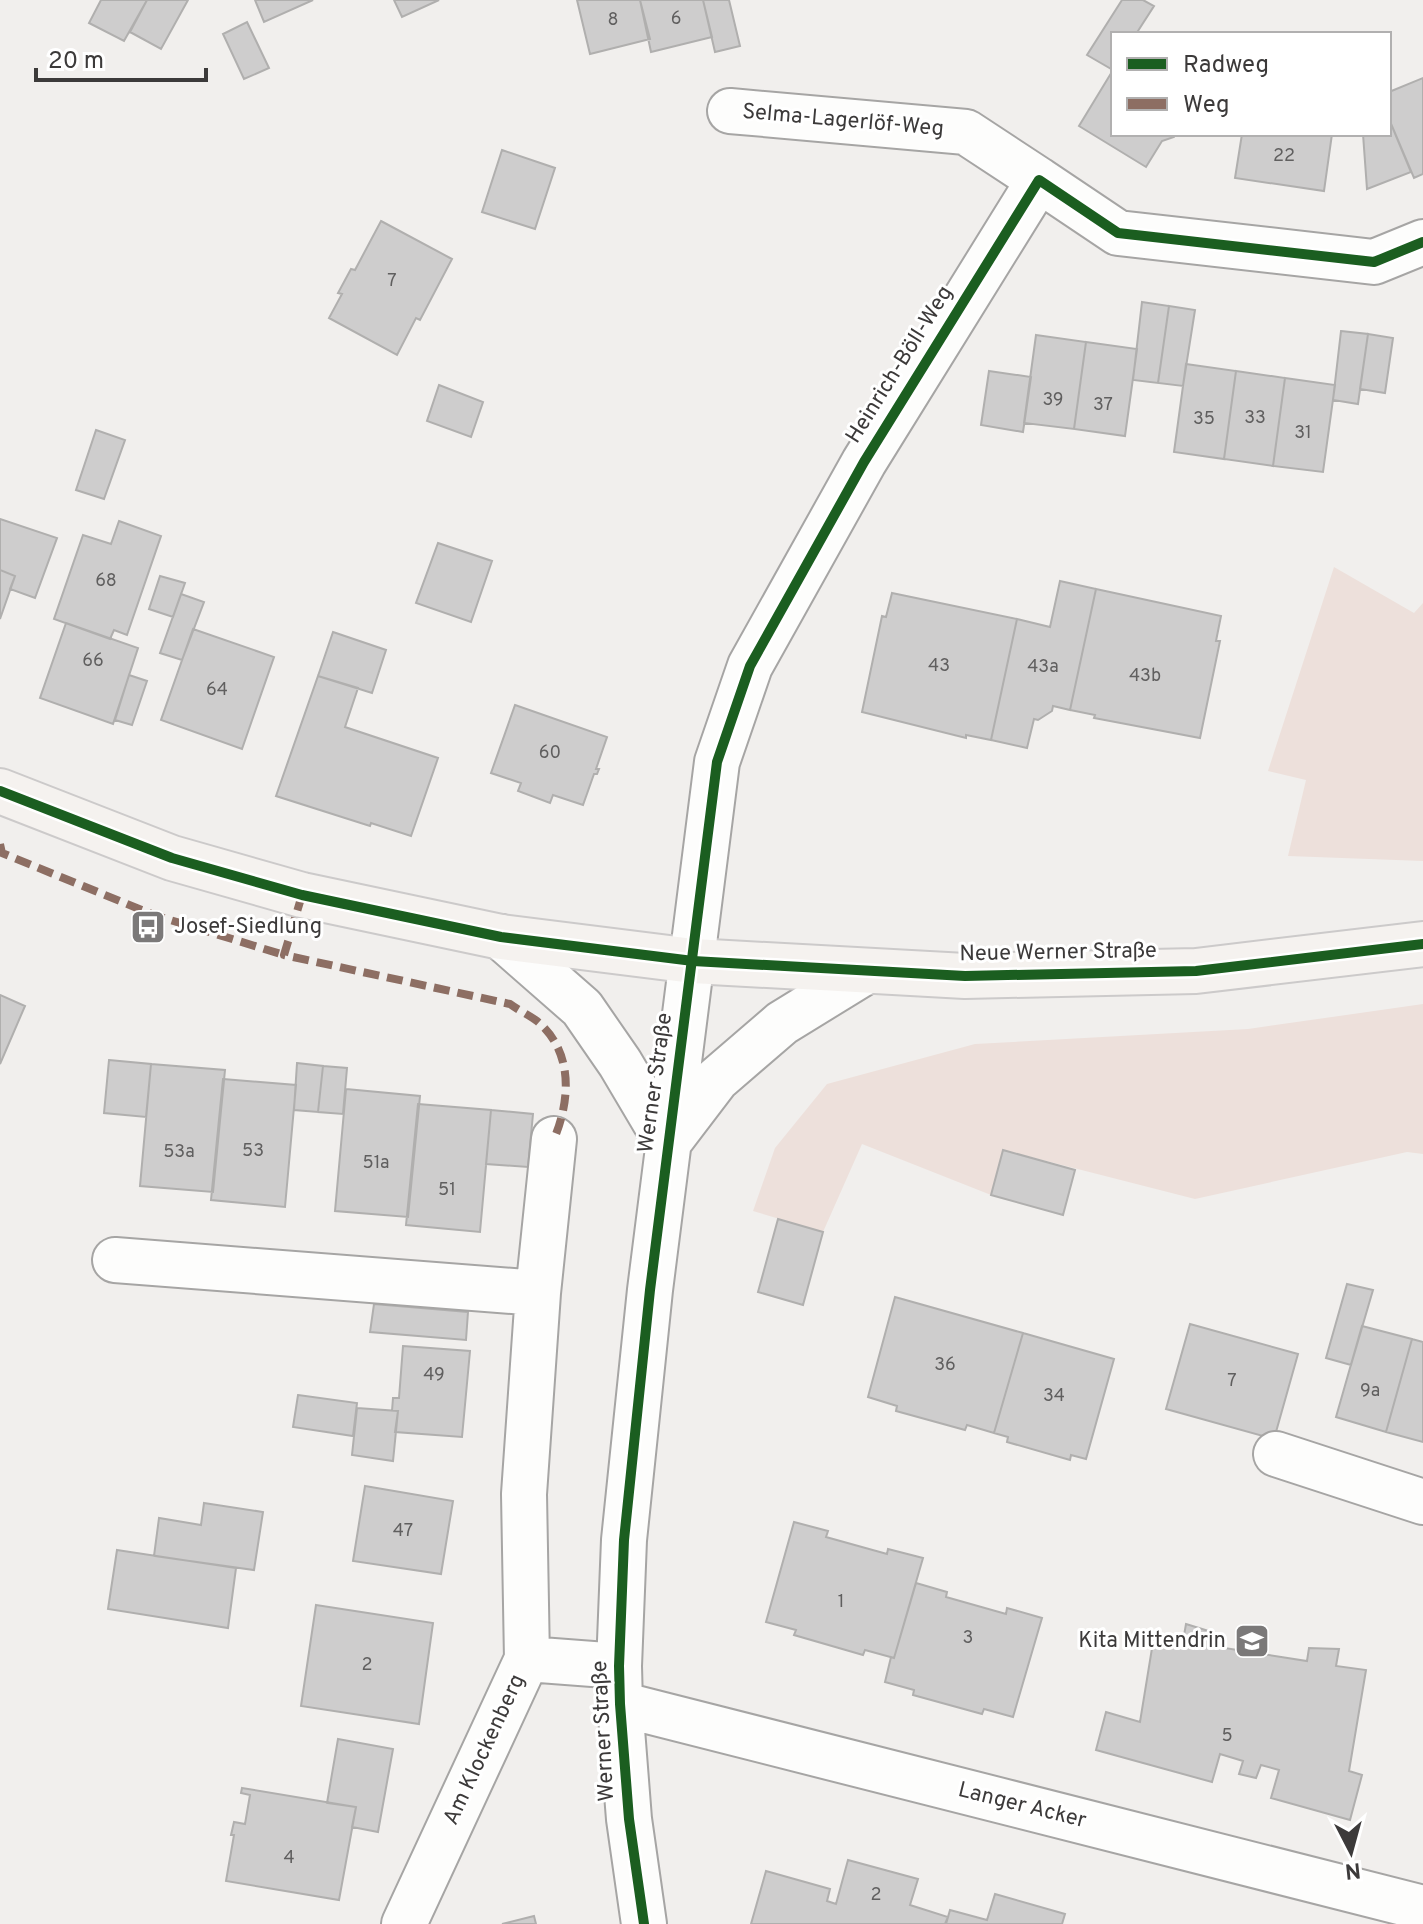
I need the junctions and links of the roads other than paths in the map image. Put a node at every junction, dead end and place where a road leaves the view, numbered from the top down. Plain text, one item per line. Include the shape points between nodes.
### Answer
1 (730, 111) dead end
2 (1039, 180) junction
3 (1423, 242) edge
4 (0, 791) edge
5 (501, 937) junction
6 (1423, 944) edge
7 (693, 961) junction
8 (865, 972) junction
9 (554, 1139) dead end
10 (668, 1144) junction
11 (115, 1260) dead end
12 (538, 1293) junction
13 (1276, 1454) dead end
14 (1423, 1502) edge
15 (527, 1659) junction
16 (619, 1685) junction
17 (1423, 1908) edge
18 (404, 1924) edge
19 (644, 1924) edge

1 - 2 street, Selma-Lagerlöf-Weg via 966,132
2 - 3 street via 1118,233 1374,262
2 - 7 street, Heinrich-Böll-Weg via 864,462 750,666 717,762
4 - 5 main road via 172,858 302,895
5 - 7 main road
5 - 10 street via 582,1008
6 - 8 main road, Neue Werner Straße via 1196,971 965,976
7 - 8 main road, Neue Werner Straße
7 - 10 street, Werner Straße
8 - 10 street via 782,1023 717,1079
9 - 12 street
10 - 16 street, Werner Straße via 624,1540
11 - 12 street
12 - 15 street via 524,1494
13 - 14 street
15 - 16 street, Am Klockenberg
15 - 18 street, Am Klockenberg
16 - 17 street, Langer Acker
16 - 19 street, Werner Straße

